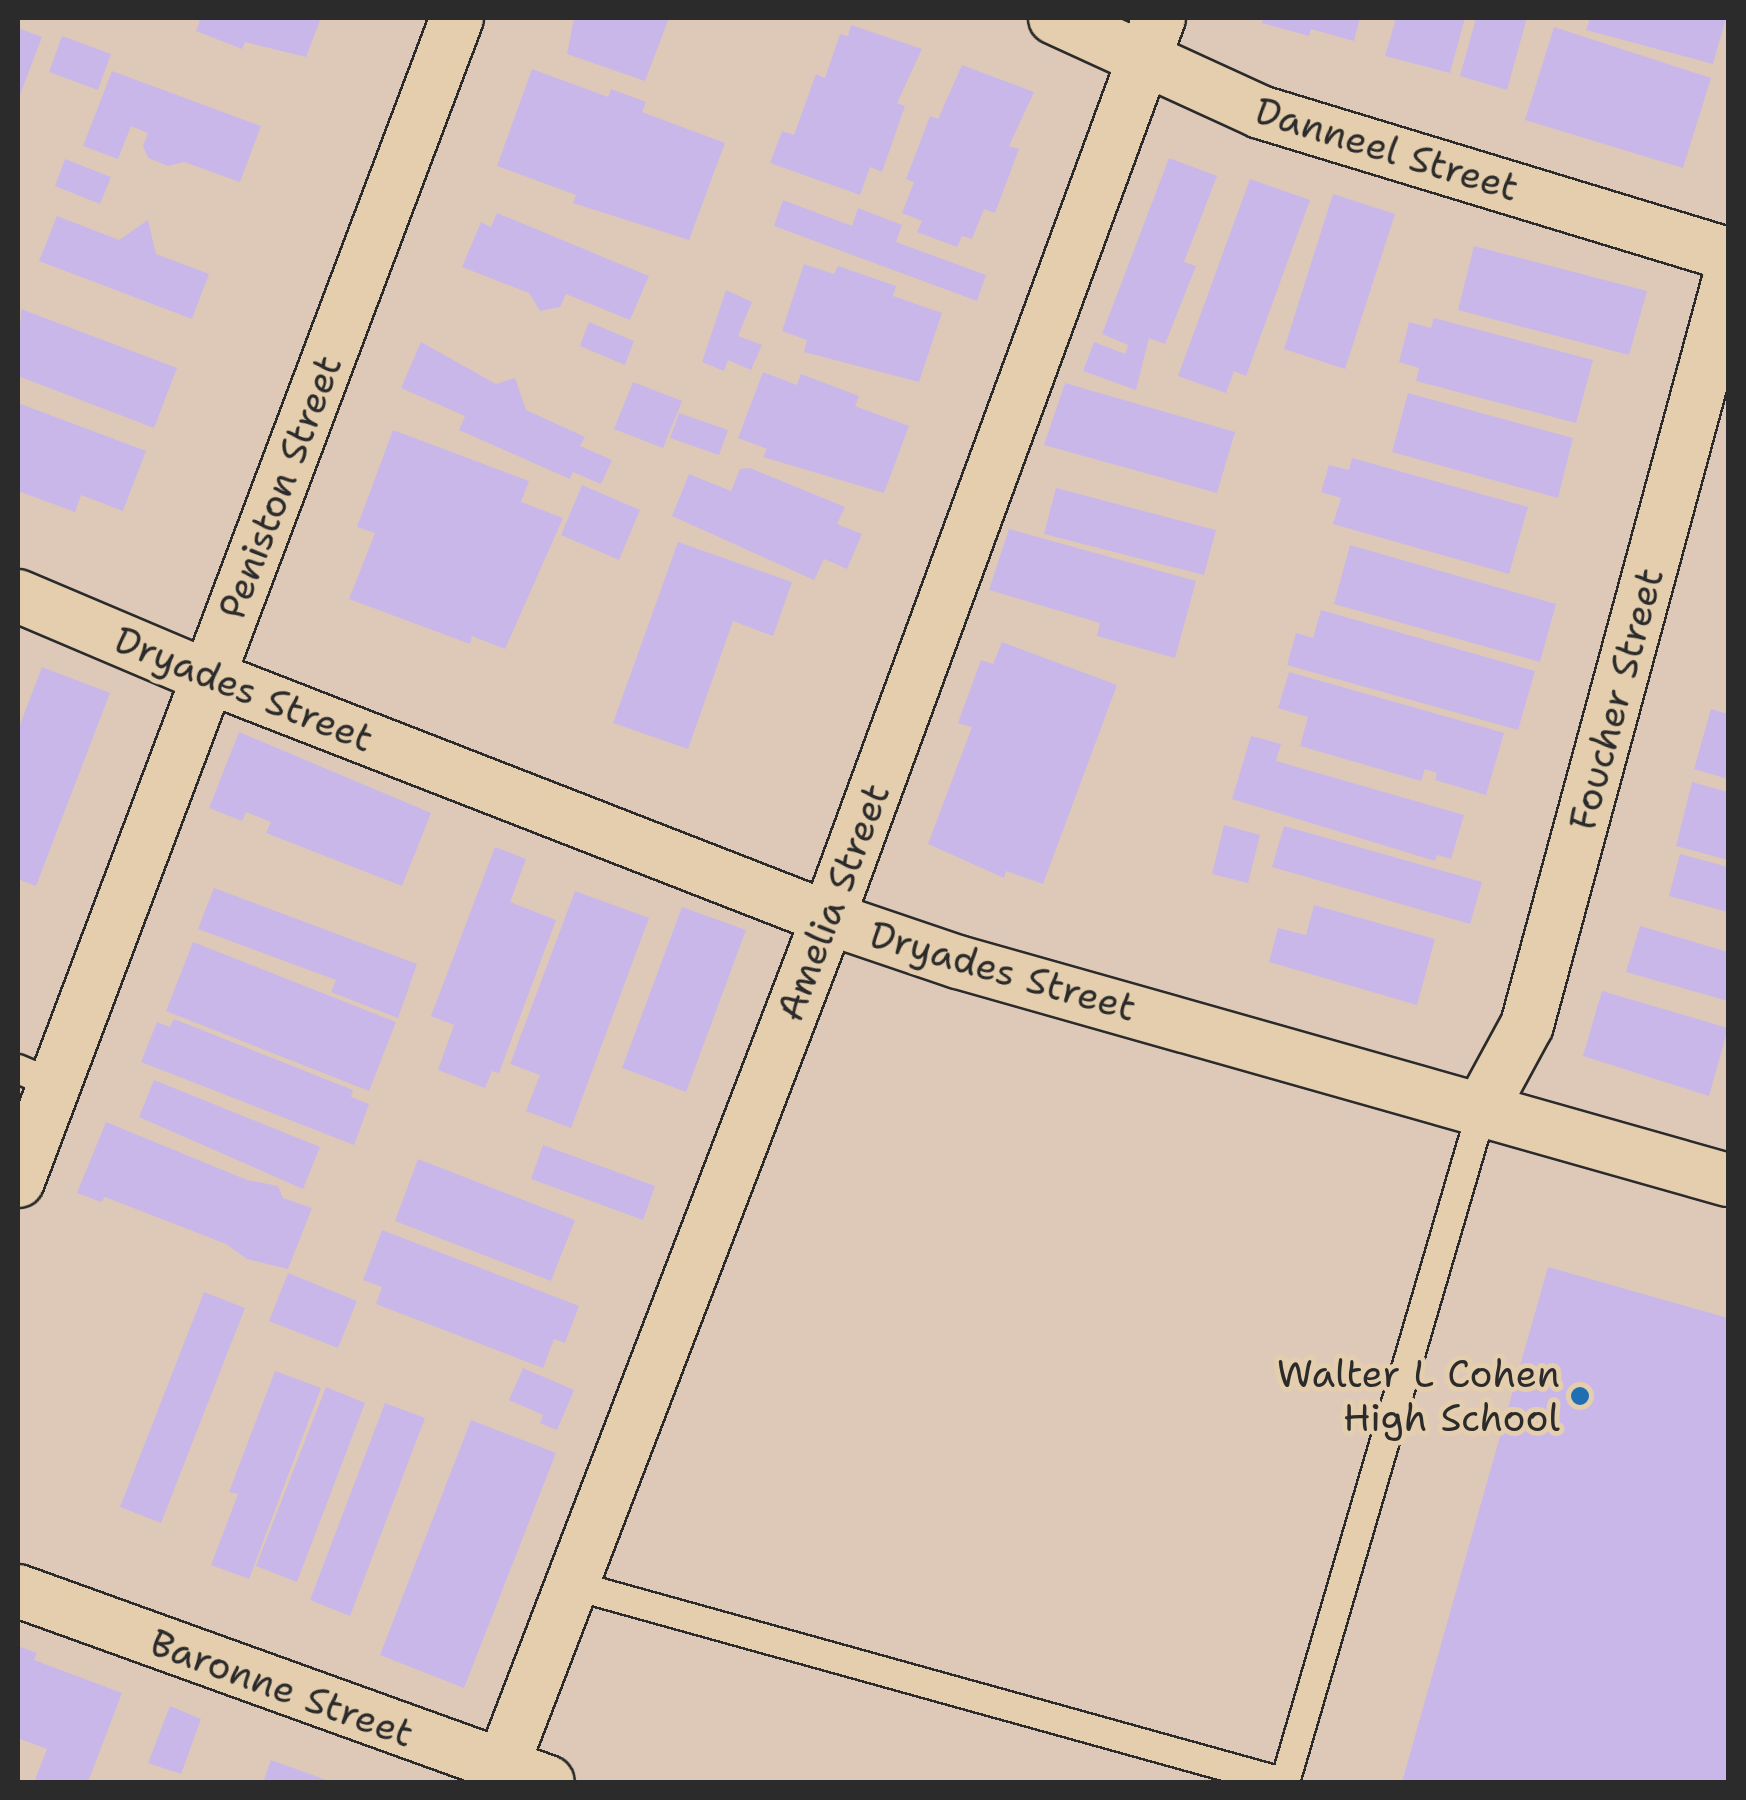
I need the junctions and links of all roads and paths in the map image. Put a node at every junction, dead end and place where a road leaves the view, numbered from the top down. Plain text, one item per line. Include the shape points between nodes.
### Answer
1 (457, 18) edge
2 (1055, 18) edge
3 (1151, 38) edge
4 (1728, 254) edge
5 (1728, 283) edge
6 (18, 596) edge
7 (209, 677) junction
8 (828, 918) junction
9 (36, 1077) edge
10 (1483, 1106) junction
11 (1728, 1180) edge
12 (18, 1181) edge
13 (572, 1586) junction
14 (18, 1590) edge
15 (515, 1778) edge
16 (1283, 1782) edge

1 - 7 street, Peniston Street
2 - 3 street, Danneel Street
3 - 4 street, Danneel Street via 1260,112
3 - 8 street, Amelia Street
5 - 10 street, Foucher Street via 1528,1026
6 - 7 street, Dryades Street
7 - 8 street, Dryades Street
7 - 9 street, Peniston Street
8 - 10 street, Dryades Street via 958,962
8 - 13 street, Amelia Street
9 - 12 street, Peniston Street
10 - 11 street, Dryades Street
10 - 16 lane
13 - 15 street, Amelia Street
13 - 16 lane
14 - 15 street, Baronne Street

